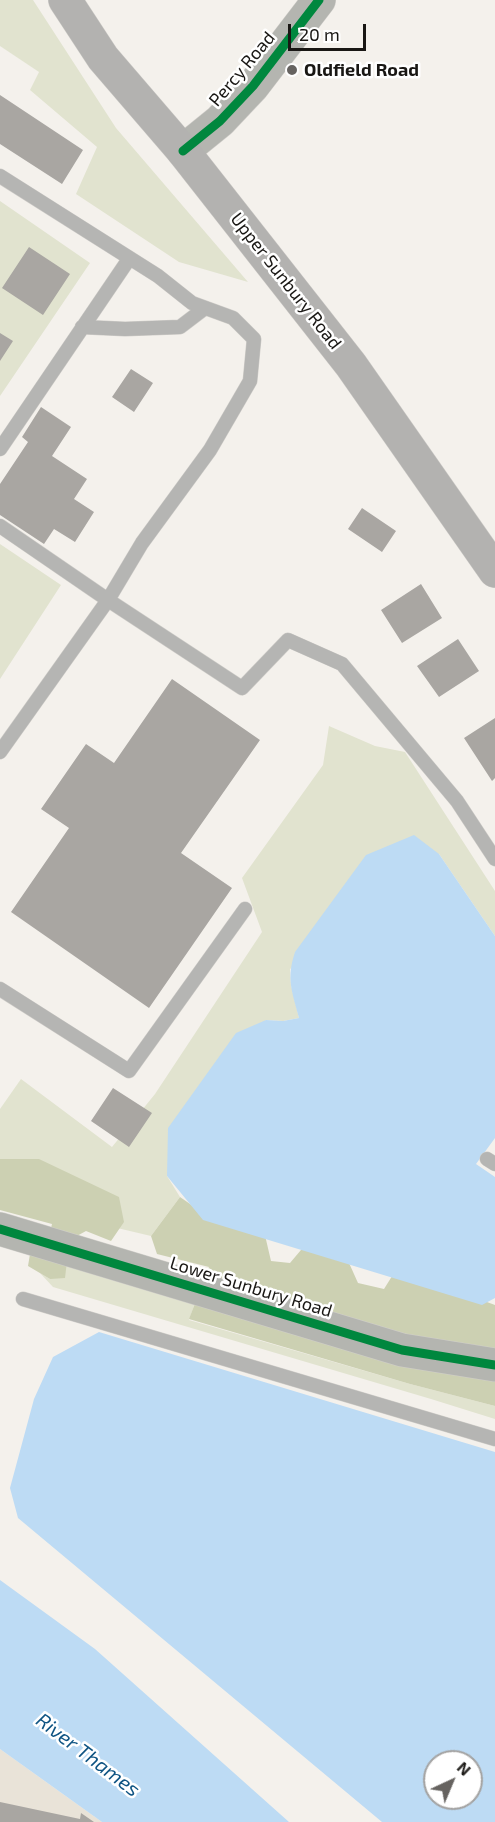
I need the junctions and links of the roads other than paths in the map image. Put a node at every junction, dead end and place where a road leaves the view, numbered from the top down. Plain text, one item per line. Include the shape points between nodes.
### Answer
1 (65, 0) edge
2 (319, 0) edge
3 (183, 151) junction
4 (0, 176) edge
5 (129, 259) junction
6 (205, 308) junction
7 (82, 327) junction
8 (0, 449) edge
9 (0, 526) edge
10 (495, 571) edge
11 (108, 600) junction
12 (0, 752) edge
13 (495, 860) edge
14 (245, 909) dead end
15 (0, 989) edge
16 (0, 1229) edge
17 (22, 1299) dead end
18 (495, 1365) edge
19 (495, 1439) edge

1 - 3 highway, Upper Sunbury Road via 103,58
2 - 3 street, Percy Road via 253,86 220,121
3 - 10 highway, Upper Sunbury Road via 351,365
4 - 5 lane
5 - 6 lane
5 - 7 lane
6 - 7 lane via 180,327
6 - 11 lane via 233,318 254,339 249,381 210,450 142,543
7 - 8 lane
9 - 11 lane
11 - 12 lane
11 - 13 lane via 242,688 288,640 342,664 457,801
14 - 15 lane via 129,1071
16 - 18 street, Lower Sunbury Road via 402,1350
17 - 19 lane

